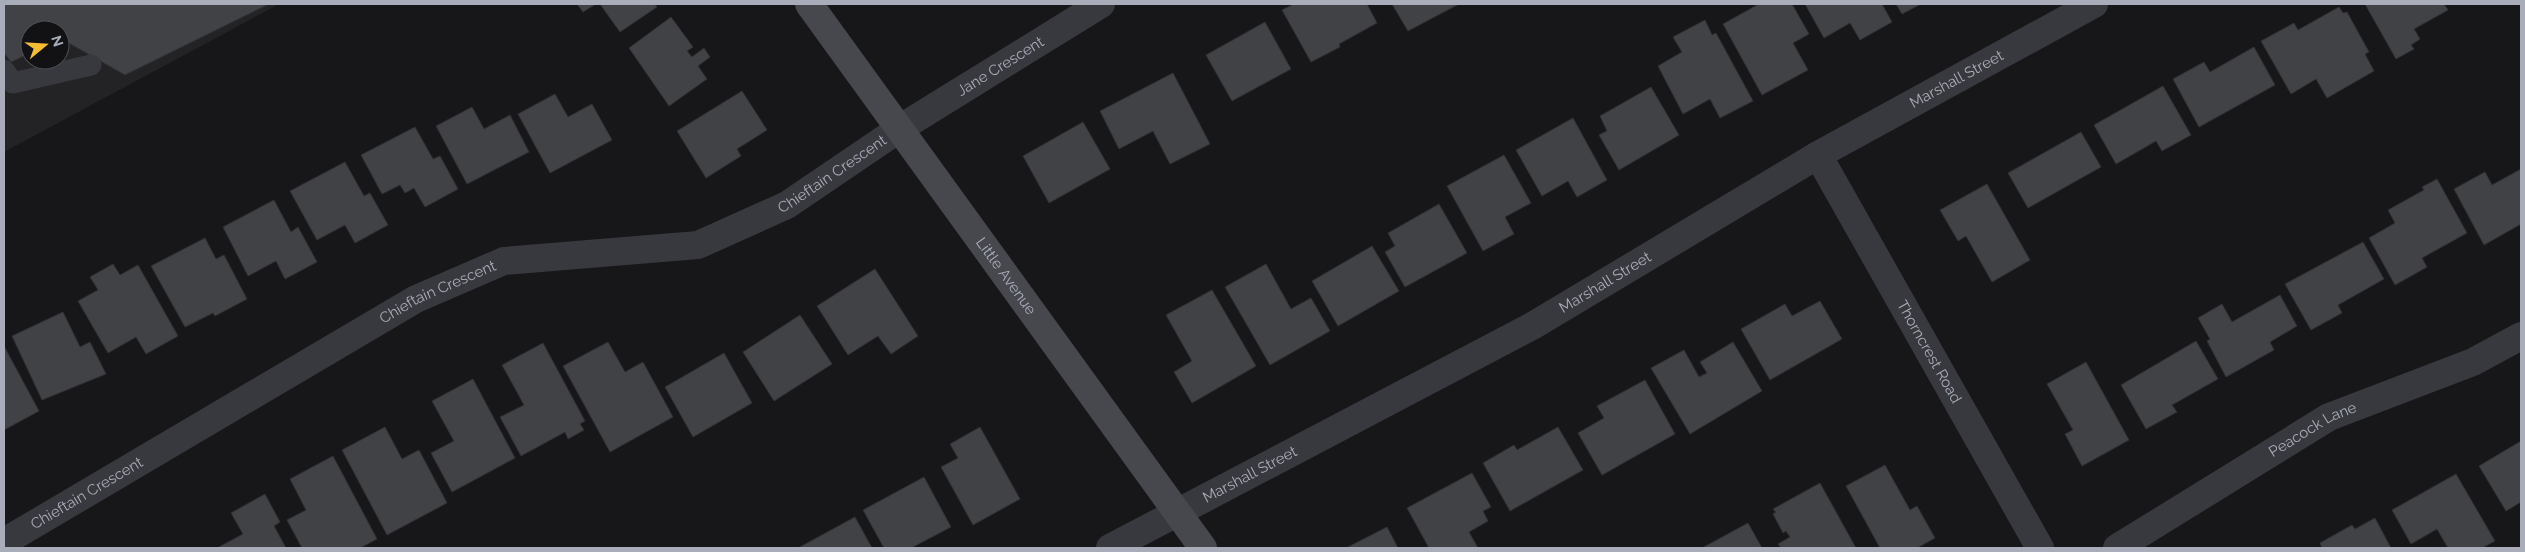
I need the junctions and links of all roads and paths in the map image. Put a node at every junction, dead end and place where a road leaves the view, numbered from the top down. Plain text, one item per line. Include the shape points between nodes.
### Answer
1 (809, 4) edge
2 (1101, 4) edge
3 (2094, 4) edge
4 (90, 66) dead end
5 (4, 70) edge
6 (899, 128) junction
7 (1818, 155) junction
8 (2521, 336) edge
9 (1177, 512) junction
10 (4, 542) edge
11 (1110, 548) edge
12 (1203, 548) edge
13 (2040, 548) edge
14 (2117, 548) edge

1 - 6 street, Little Avenue
2 - 6 street, Jane Crescent
3 - 7 street, Marshall Street
4 - 5 lane via 13,83
6 - 9 street, Little Avenue
6 - 10 street, Chieftain Crescent via 787,205 698,245 504,261 416,299
7 - 9 street, Marshall Street via 1534,325
7 - 13 street, Thorncrest Road
8 - 14 street, Peacock Lane via 2473,362 2329,417
9 - 11 street, Marshall Street
9 - 12 street, Little Avenue

